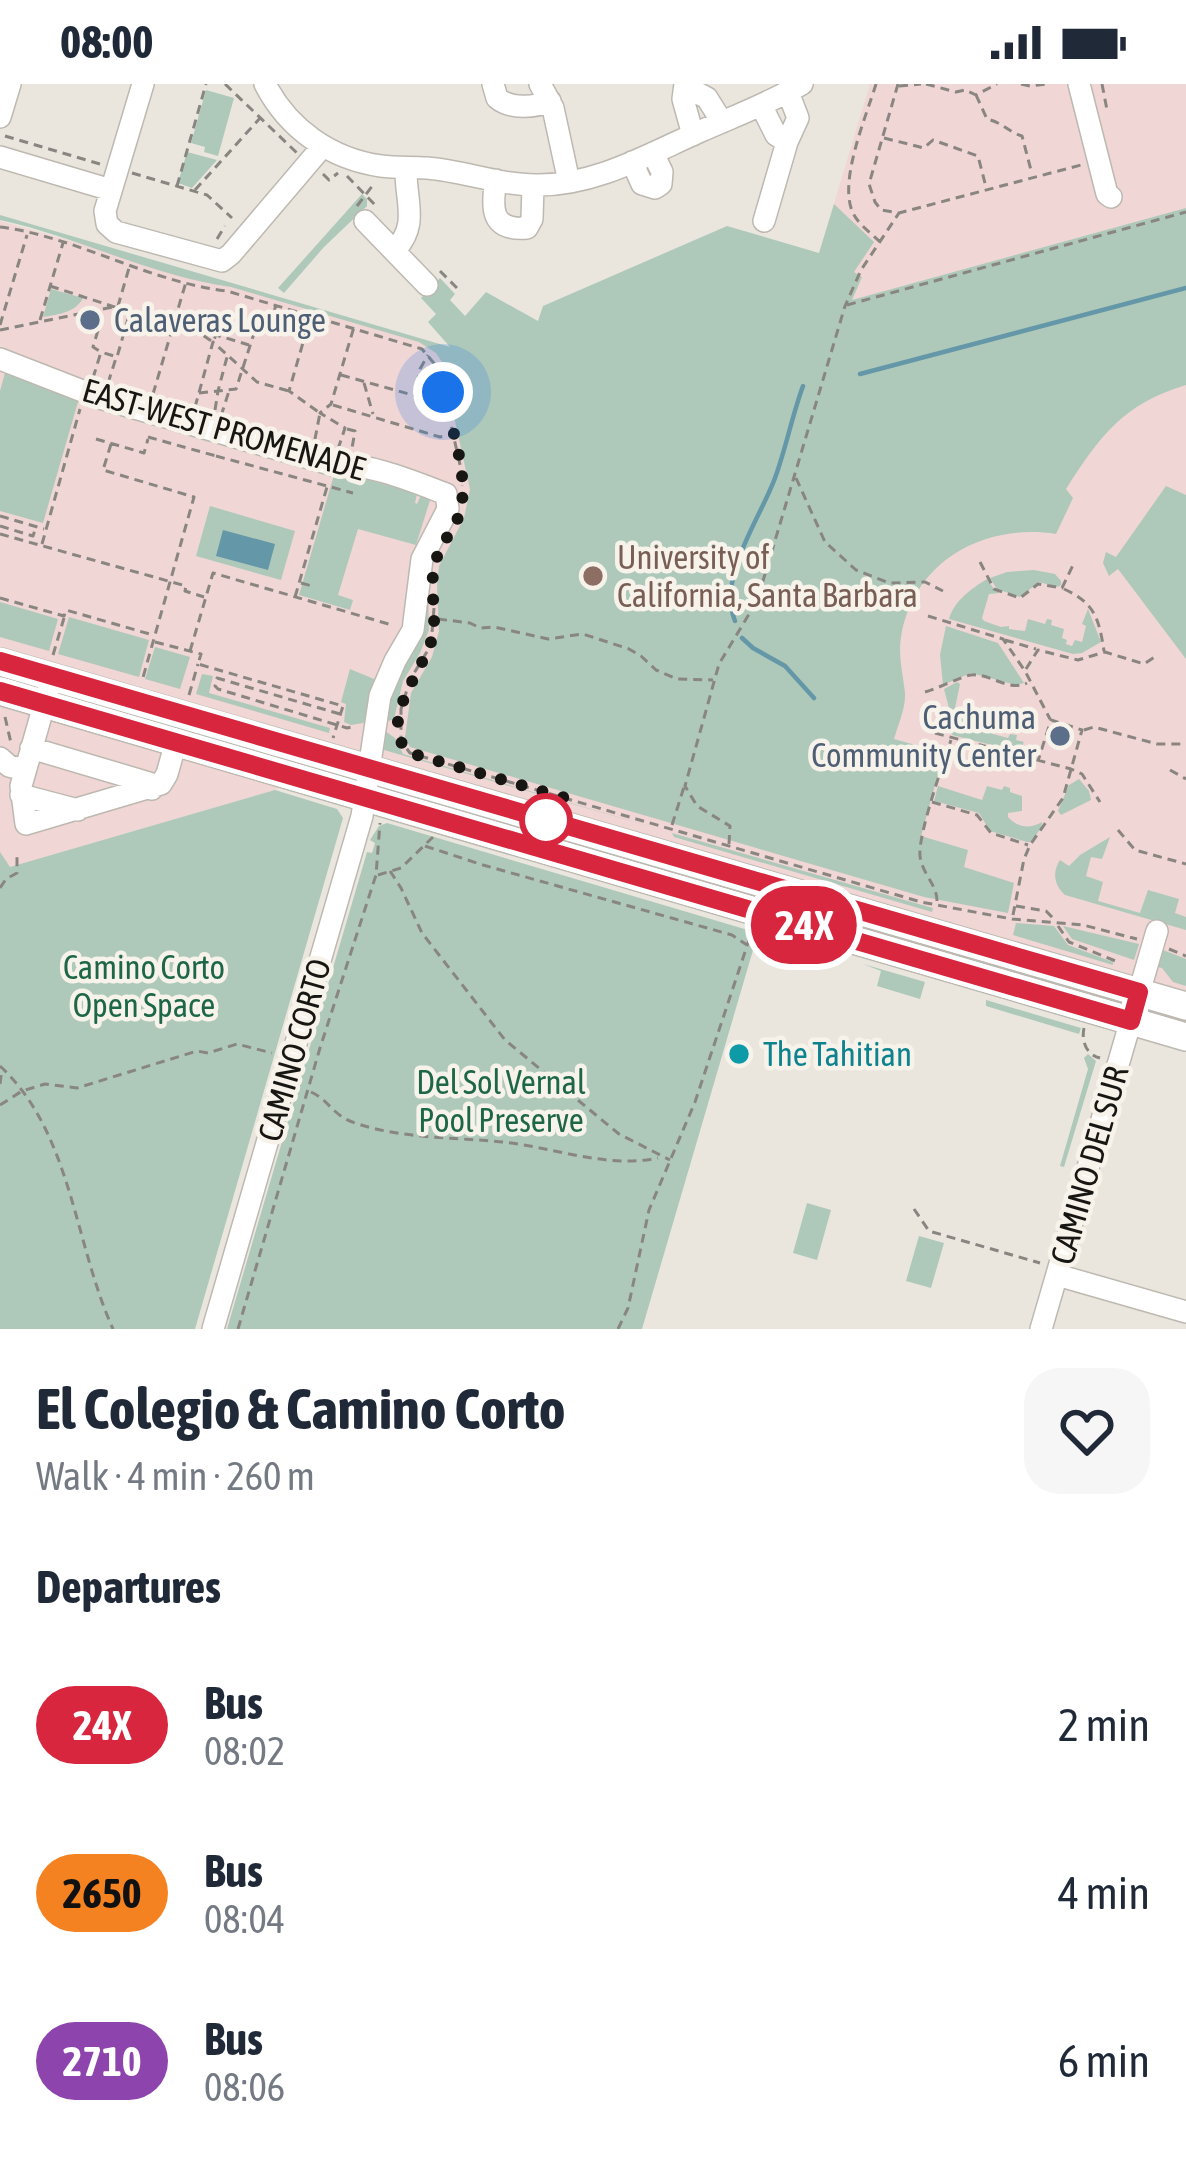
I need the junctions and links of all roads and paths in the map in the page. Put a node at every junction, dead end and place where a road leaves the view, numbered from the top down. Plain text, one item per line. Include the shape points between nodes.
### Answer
1 (10, 84) edge
2 (142, 84) edge
3 (206, 84) edge
4 (225, 84) edge
5 (494, 84) edge
6 (876, 84) edge
7 (924, 84) edge
8 (997, 84) edge
9 (1021, 84) edge
10 (1046, 84) edge
11 (1079, 84) edge
12 (1102, 84) edge
13 (267, 85) edge
14 (897, 85) edge
15 (686, 86) edge
16 (795, 88) edge
17 (545, 92) edge
18 (976, 95) junction
19 (761, 105) junction
20 (266, 111) dead end
21 (1097, 113) dead end
22 (259, 118) junction
23 (722, 122) junction
24 (693, 135) junction
25 (1, 136) edge
26 (882, 137) junction
27 (787, 142) junction
28 (314, 158) junction
29 (1099, 161) junction
30 (109, 167) dead end
31 (406, 168) junction
32 (125, 171) dead end
33 (374, 177) dead end
34 (1033, 178) junction
35 (496, 181) junction
36 (569, 182) junction
37 (533, 185) junction
38 (176, 186) junction
39 (111, 190) junction
40 (194, 191) junction
41 (986, 191) junction
42 (366, 196) junction
43 (1111, 197) dead end
44 (1186, 212) edge
45 (899, 213) junction
46 (367, 214) junction
47 (232, 218) dead end
48 (764, 220) dead end
49 (225, 226) dead end
50 (0, 227) edge
51 (28, 233) junction
52 (881, 242) junction
53 (63, 243) junction
54 (214, 251) dead end
55 (394, 251) junction
56 (130, 266) junction
57 (186, 282) junction
58 (427, 285) dead end
59 (50, 286) junction
60 (276, 305) junction
61 (118, 306) junction
62 (845, 306) junction
63 (130, 312) junction
64 (311, 315) junction
65 (39, 322) junction
66 (173, 325) junction
67 (99, 327) dead end
68 (354, 327) junction
69 (0, 328) edge
70 (12, 328) junction
71 (213, 342) junction
72 (251, 346) junction
73 (4, 350) edge
74 (101, 352) junction
75 (429, 353) junction
76 (228, 356) junction
77 (117, 357) junction
78 (243, 370) junction
79 (340, 374) junction
80 (364, 381) junction
81 (91, 385) dead end
82 (108, 385) dead end
83 (229, 389) junction
84 (218, 391) junction
85 (289, 391) junction
86 (199, 393) junction
87 (84, 397) dead end
88 (152, 398) dead end
89 (331, 404) junction
90 (320, 413) junction
91 (373, 417) junction
92 (191, 419) dead end
93 (220, 419) dead end
94 (152, 424) dead end
95 (211, 424) dead end
96 (345, 428) junction
97 (453, 434) junction
98 (148, 437) junction
99 (96, 439) dead end
100 (111, 444) junction
101 (314, 446) dead end
102 (219, 447) dead end
103 (337, 452) dead end
104 (216, 456) junction
105 (349, 458) dead end
106 (794, 477) junction
107 (327, 486) junction
108 (353, 494) dead end
109 (455, 495) junction
110 (0, 516) edge
111 (0, 526) edge
112 (36, 527) junction
113 (46, 530) junction
114 (0, 534) edge
115 (32, 539) junction
116 (42, 545) junction
117 (980, 562) dead end
118 (1074, 563) dead end
119 (171, 581) junction
120 (300, 582) junction
121 (312, 586) dead end
122 (1062, 588) junction
123 (943, 591) dead end
124 (296, 597) junction
125 (434, 597) dead end
126 (0, 598) edge
127 (206, 598) junction
128 (64, 616) junction
129 (928, 616) dead end
130 (435, 619) junction
131 (394, 625) dead end
132 (154, 638) junction
133 (1003, 640) junction
134 (1038, 650) junction
135 (190, 651) junction
136 (1105, 652) junction
137 (1156, 656) dead end
138 (0, 662) edge
139 (198, 664) junction
140 (220, 670) junction
141 (1024, 671) junction
142 (217, 678) junction
143 (50, 679) junction
144 (715, 680) junction
145 (1029, 682) junction
146 (142, 683) dead end
147 (261, 691) junction
148 (925, 692) dead end
149 (188, 696) dead end
150 (2, 700) edge
151 (258, 701) junction
152 (300, 703) junction
153 (297, 712) junction
154 (340, 714) junction
155 (1051, 720) junction
156 (338, 724) junction
157 (363, 725) dead end
158 (1082, 730) junction
159 (935, 733) dead end
160 (333, 738) dead end
161 (951, 738) junction
162 (176, 742) junction
163 (1186, 744) edge
164 (0, 746) edge
165 (0, 758) edge
166 (28, 759) junction
167 (1038, 761) junction
168 (1071, 770) junction
169 (1170, 770) dead end
170 (1186, 779) edge
171 (685, 786) junction
172 (152, 789) junction
173 (371, 796) junction
174 (932, 802) junction
175 (1100, 802) dead end
176 (672, 825) dead end
177 (1118, 830) dead end
178 (436, 835) dead end
179 (728, 845) junction
180 (1030, 845) junction
181 (425, 846) junction
182 (17, 854) dead end
183 (633, 861) junction
184 (1186, 863) edge
185 (390, 871) junction
186 (376, 875) junction
187 (0, 888) edge
188 (937, 902) dead end
189 (649, 903) dead end
190 (1015, 905) junction
191 (631, 908) junction
192 (1013, 915) dead end
193 (1053, 918) dead end
194 (1058, 926) dead end
195 (753, 930) dead end
196 (1154, 940) junction
197 (747, 945) junction
198 (1186, 956) edge
199 (1122, 969) dead end
200 (1139, 992) junction
201 (1186, 1006) edge
202 (1131, 1021) junction
203 (1084, 1027) dead end
204 (1186, 1037) edge
205 (278, 1054) dead end
206 (1100, 1058) dead end
207 (1, 1067) edge
208 (0, 1084) edge
209 (22, 1091) junction
210 (309, 1091) junction
211 (0, 1105) edge
212 (662, 1157) junction
213 (670, 1160) junction
214 (914, 1209) dead end
215 (1049, 1269) junction
216 (1186, 1312) edge
217 (113, 1329) edge
218 (213, 1329) edge
219 (238, 1329) edge
220 (618, 1329) edge
221 (1041, 1329) edge

1 - 25 street
2 - 39 street
3 - 38 path
4 - 22 path
5 - 17 street via 496,98 508,105 539,105
6 - 52 path via 848,183 854,214
7 - 14 path
7 - 18 path
8 - 18 path
9 - 10 path
11 - 29 street
12 - 21 path via 1109,110
13 - 28 street
14 - 26 path
15 - 23 street via 707,98
15 - 24 street
16 - 19 street
16 - 27 street via 798,118
17 - 36 street
18 - 34 path via 987,118 1022,136
19 - 23 street
19 - 27 street
20 - 22 path
22 - 28 path
22 - 40 path
23 - 24 street
24 - 36 street
25 - 30 path
25 - 39 street
26 - 41 path via 924,148 933,140 978,156
26 - 45 path via 871,193 881,210
27 - 48 street
28 - 31 street
28 - 39 street via 222,261 116,232 105,218
28 - 42 path via 329,180 345,175
29 - 34 path
29 - 43 street
31 - 35 street
31 - 55 street via 410,226
32 - 38 path
33 - 42 path
34 - 41 path
35 - 37 street
35 - 37 street via 494,214 520,230 530,226
36 - 37 street
38 - 40 path
40 - 47 path
41 - 45 path
42 - 46 path
42 - 46 path
44 - 62 path
45 - 52 path
46 - 55 street
49 - 54 path
50 - 51 path
51 - 53 path
51 - 69 path
52 - 62 path
53 - 56 path
53 - 59 path
55 - 58 street
56 - 57 path
56 - 61 path
57 - 60 path
57 - 66 path
59 - 61 path
59 - 65 path
60 - 64 path
60 - 72 path via 272,318 259,318
61 - 63 path
61 - 65 path
62 - 106 path
63 - 66 path
63 - 77 path
64 - 68 path
64 - 85 path
65 - 70 path
66 - 71 path
66 - 88 path
67 - 74 path via 93,347
68 - 75 path
68 - 79 path
69 - 70 path
70 - 73 path
71 - 72 path via 216,335
71 - 76 path
71 - 86 path
72 - 78 path
73 - 109 street, EAST-WEST PROMENADE via 104,399
74 - 77 path
74 - 81 path
75 - 80 path via 416,396
75 - 97 path
76 - 78 path
76 - 84 path
77 - 82 path
78 - 83 path
78 - 85 path
79 - 80 path
79 - 89 path
80 - 91 path
83 - 84 path
83 - 93 path
84 - 86 path
84 - 95 path
85 - 90 path
86 - 92 path
87 - 113 path
89 - 90 path
89 - 91 path
90 - 96 path
90 - 101 path
91 - 97 path
94 - 98 path
96 - 103 path
96 - 105 path via 355,431
97 - 109 path via 461,469
98 - 100 path via 144,453
98 - 104 path
99 - 100 path
100 - 119 path via 103,470 194,497
102 - 104 path
104 - 107 path
106 - 123 path via 825,542 856,570
106 - 144 path via 758,601
107 - 108 path
107 - 120 path
109 - 173 street, CAMINO CORTO via 422,559 413,631 380,696
110 - 112 path
111 - 115 path
112 - 113 path
112 - 115 path
113 - 116 path
114 - 115 path
115 - 116 path
116 - 119 path
117 - 122 path via 1001,592 1022,598 1038,584
118 - 122 path
119 - 127 path
119 - 132 path
120 - 121 path
120 - 124 path
122 - 136 path via 1090,604
124 - 127 path via 213,573
124 - 131 path
125 - 130 path
126 - 128 path
127 - 135 path
128 - 132 path via 66,610
128 - 143 path
129 - 133 path
130 - 144 path via 548,639 583,634 629,649 677,680
130 - 179 path via 431,645 404,694 399,729 406,751
132 - 135 path
132 - 146 path
133 - 134 path
133 - 141 path
134 - 136 path via 1078,660
134 - 141 path
135 - 139 path via 201,654
136 - 137 path via 1144,664
138 - 143 main road
139 - 140 path
139 - 149 path
140 - 142 path
140 - 154 path via 343,706
141 - 145 path
142 - 147 path
142 - 151 path via 216,688
143 - 150 main road
143 - 162 main road
143 - 166 street
143 - 173 main road
144 - 171 path
145 - 148 path via 1014,687 970,675
145 - 155 path
147 - 151 path
147 - 152 path
150 - 164 path via 11,745
151 - 153 path
152 - 153 path
152 - 154 path
153 - 156 path
154 - 156 path
155 - 158 path
155 - 167 path
156 - 157 path
156 - 160 path
158 - 163 path
158 - 168 path
159 - 161 path
161 - 167 path
161 - 174 path
162 - 172 street
162 - 173 main road
165 - 166 street via 9,766
166 - 172 street
166 - 172 street via 26,824
167 - 168 path
168 - 175 path
168 - 180 path via 1058,808
169 - 170 path
171 - 176 path
171 - 179 path via 697,806 730,826
173 - 183 main road
173 - 186 path via 382,829
173 - 218 street, CAMINO CORTO
174 - 180 path via 977,814 991,833
174 - 188 path via 920,855
177 - 184 path via 1136,850
178 - 181 path
179 - 196 path via 921,902
180 - 190 path
181 - 185 path
181 - 191 path
182 - 187 path via 17,873
183 - 200 main road
183 - 202 main road
185 - 186 path
185 - 212 path via 422,933 505,1040 619,1134
186 - 210 path
189 - 191 path
190 - 192 path
190 - 193 path
191 - 197 path
194 - 199 path via 1069,942
195 - 197 path
196 - 198 path
196 - 200 street, CAMINO DEL SUR
197 - 213 path
200 - 201 main road
200 - 202 street, CAMINO DEL SUR
202 - 204 main road
202 - 215 street, CAMINO DEL SUR
203 - 206 path via 1088,1051
205 - 209 path via 237,1043 76,1088
207 - 208 path
207 - 209 path
209 - 211 path
209 - 217 path via 63,1166
210 - 212 path via 337,1116 400,1133 597,1158
210 - 219 path
212 - 213 path
213 - 220 path
214 - 215 path via 929,1231
215 - 216 street
215 - 221 street, CAMINO DEL SUR

